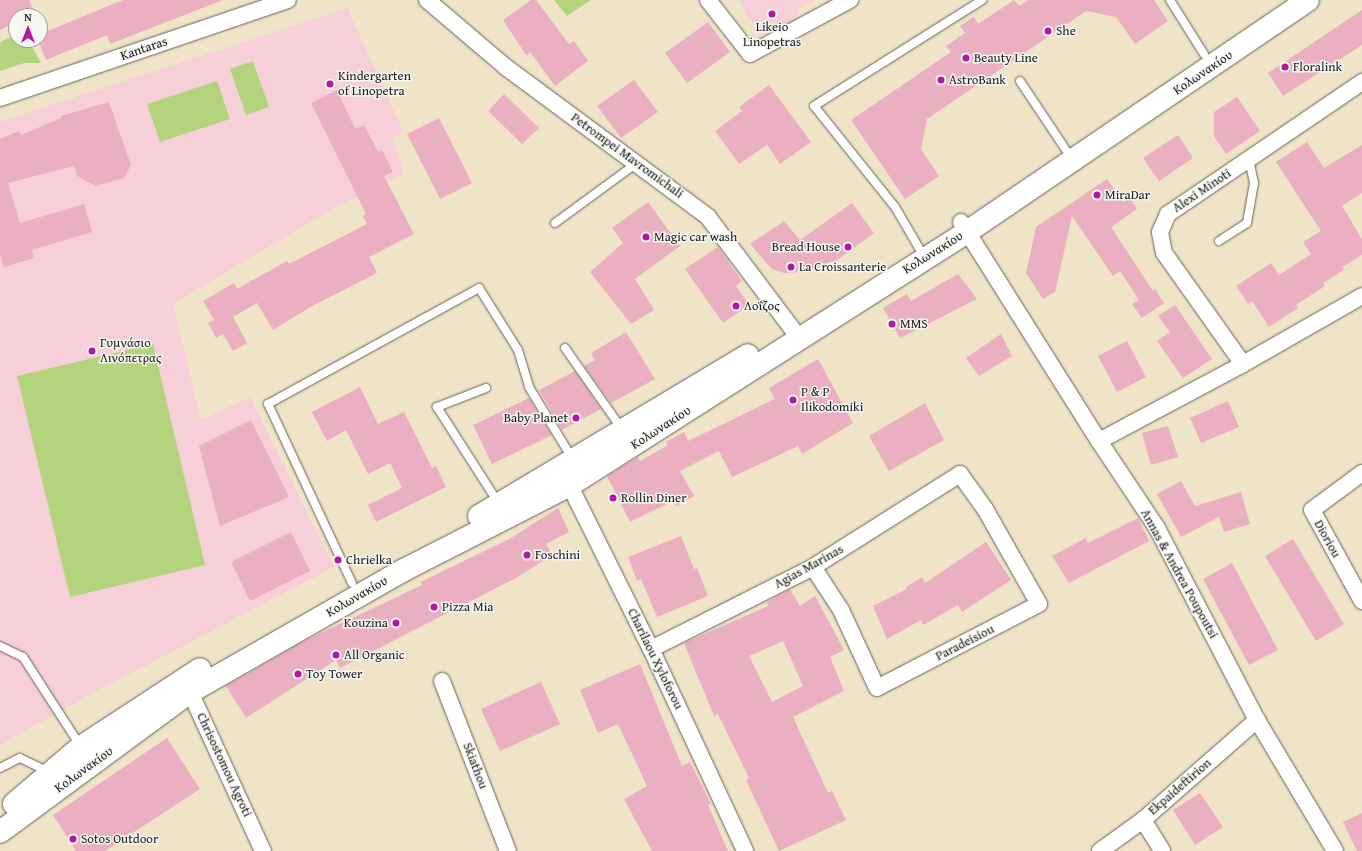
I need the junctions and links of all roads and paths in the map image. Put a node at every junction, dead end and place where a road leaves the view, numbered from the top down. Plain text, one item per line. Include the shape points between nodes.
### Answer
1 (427, 0) edge
2 (708, 0) edge
3 (850, 0) edge
4 (982, 0) edge
5 (1170, 0) edge
6 (1288, 0) edge
7 (1308, 0) edge
8 (278, 2) edge
9 (972, 2) edge
10 (1204, 54) junction
11 (1020, 81) dead end
12 (1362, 82) edge
13 (0, 98) edge
14 (1066, 150) junction
15 (1249, 159) junction
16 (637, 163) junction
17 (554, 223) dead end
18 (964, 227) junction
19 (1219, 241) dead end
20 (919, 248) junction
21 (1362, 296) edge
22 (796, 333) junction
23 (565, 348) dead end
24 (1243, 364) junction
25 (486, 388) dead end
26 (623, 431) junction
27 (1099, 441) junction
28 (568, 471) junction
29 (1362, 473) edge
30 (960, 474) joint
31 (500, 504) junction
32 (813, 568) junction
33 (352, 583) junction
34 (1362, 601) edge
35 (0, 646) edge
36 (651, 649) junction
37 (442, 681) dead end
38 (187, 685) junction
39 (1257, 720) junction
40 (81, 747) junction
41 (0, 768) edge
42 (50, 773) junction
43 (0, 817) edge
44 (1143, 820) junction
45 (0, 832) edge
46 (263, 851) edge
47 (508, 851) edge
48 (745, 851) edge
49 (1100, 851) edge
50 (1162, 851) edge
51 (1335, 851) edge

1 - 16 street, Petrompei Mavromichali via 507,68
2 - 3 street via 750,54
4 - 9 lane
5 - 10 lane
6 - 10 main road, Κολωνακίου
7 - 18 main road, Κολωνακίου
8 - 13 street, Kantaras
9 - 20 lane via 814,106 895,207
10 - 14 main road, Κολωνακίου
11 - 14 lane
12 - 15 street, Alexi Minoti
14 - 18 main road, Κολωνακίου
15 - 19 lane via 1254,183 1247,223
15 - 24 street, Alexi Minoti via 1168,214 1160,232 1164,253
16 - 17 lane
16 - 22 street, Petrompei Mavromichali via 708,217
18 - 20 main road, Κολωνακίου
18 - 22 main road, Κολωνακίου
18 - 27 street, Annas & Andrea Poupoutsi
20 - 22 main road, Κολωνακίου
21 - 24 street
22 - 26 main road, Κολωνακίου
22 - 28 main road, Κολωνακίου
23 - 26 lane
24 - 27 street
25 - 31 lane via 437,407
26 - 28 main road, Κολωνακίου
27 - 39 street, Annas & Andrea Poupoutsi via 1157,528
28 - 31 main road, Κολωνακίου
28 - 33 lane via 529,387 518,350 479,288 268,404
28 - 36 street, Charilaou Xyloforou
28 - 38 main road, Κολωνακίου via 404,570
29 - 34 street, Dioriou via 1312,510
30 - 32 street, Agias Marinas
30 - 32 street, Paradeisiou via 985,509 1039,604 877,688 841,610
31 - 33 main road, Κολωνακίου
32 - 36 street, Agias Marinas
33 - 38 main road, Κολωνακίου
35 - 40 lane via 22,658
36 - 48 street, Charilaou Xyloforou
37 - 47 street, Skiathou
38 - 40 main road, Κολωνακίου
38 - 45 main road, Κολωνακίου
38 - 46 street, Chrisostomou Agroti
39 - 44 street, Ekpaideftirion
39 - 51 street, Annas & Andrea Poupoutsi
40 - 42 main road, Κολωνακίου
41 - 42 lane via 20,758
42 - 43 main road, Κολωνακίου
44 - 49 street, Ekpaideftirion
44 - 50 street

